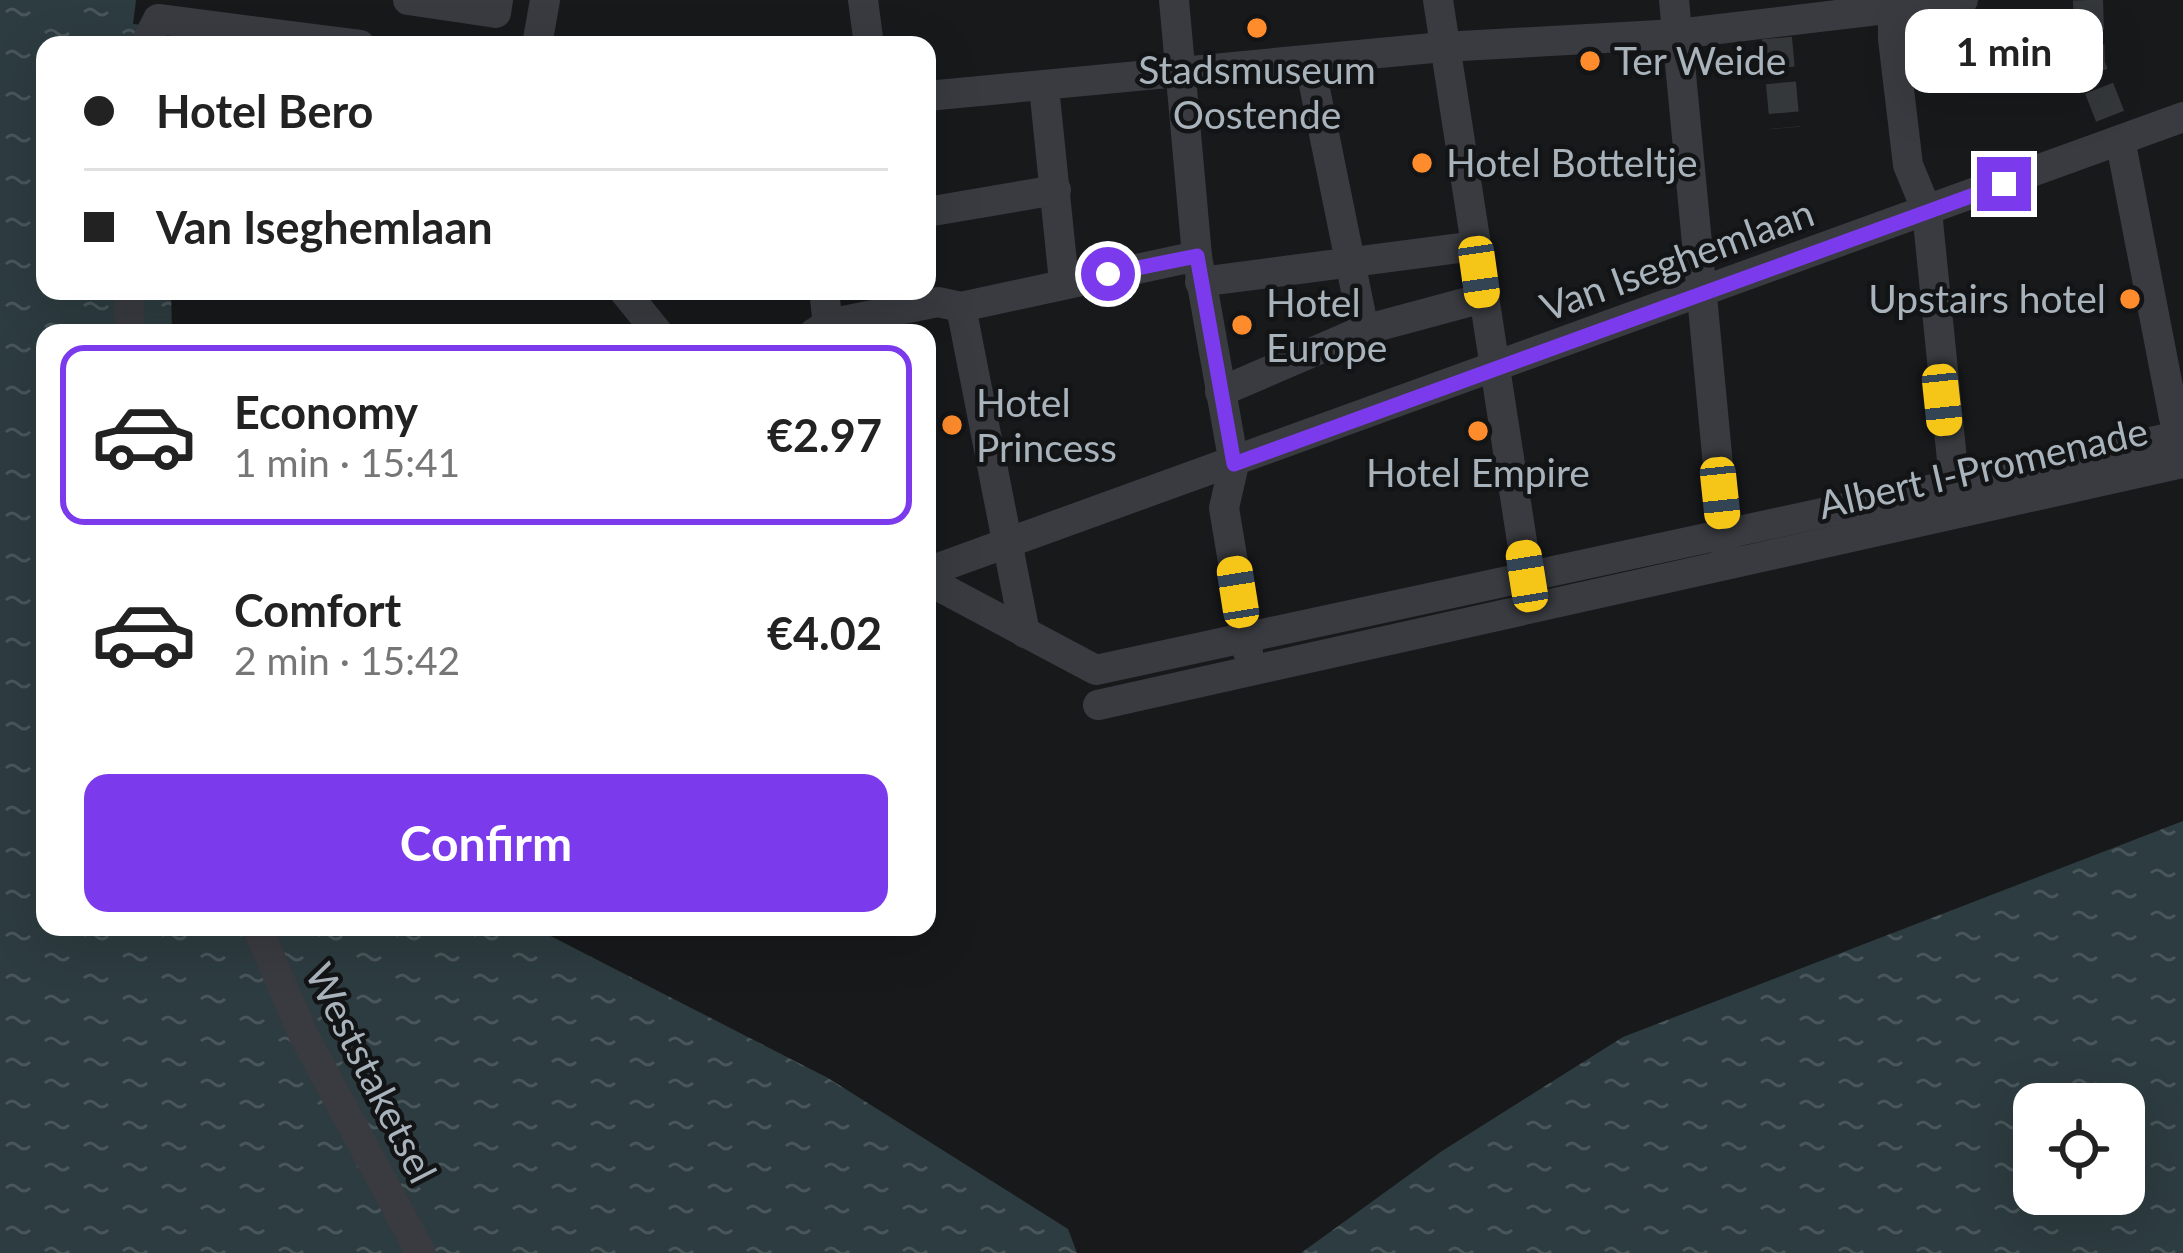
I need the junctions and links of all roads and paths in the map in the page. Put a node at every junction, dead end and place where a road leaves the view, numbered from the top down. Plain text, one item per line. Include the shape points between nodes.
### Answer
1 (408, 0) edge
2 (498, 0) edge
3 (545, 0) edge
4 (863, 0) edge
5 (1174, 0) edge
6 (1438, 0) edge
7 (1674, 0) edge
8 (1963, 0) edge
9 (1896, 4) edge
10 (166, 21) edge
11 (1677, 34) junction
12 (287, 36) edge
13 (539, 36) edge
14 (868, 36) edge
15 (1443, 46) junction
16 (1309, 60) junction
17 (1182, 75) junction
18 (1044, 87) junction
19 (936, 96) edge
20 (2183, 117) edge
21 (2121, 144) junction
22 (1055, 190) junction
23 (936, 210) edge
24 (1927, 211) junction
25 (1475, 246) junction
26 (1352, 263) junction
27 (1198, 269) junction
28 (1064, 282) junction
29 (1699, 293) junction
30 (1483, 298) junction
31 (631, 300) edge
32 (961, 307) junction
33 (651, 324) edge
34 (839, 324) edge
35 (1364, 330) junction
36 (1494, 369) junction
37 (1220, 392) junction
38 (2181, 439) edge
39 (1234, 464) junction
40 (1955, 472) junction
41 (1958, 514) junction
42 (1008, 544) junction
43 (1726, 549) junction
44 (936, 572) edge
45 (1527, 576) junction
46 (936, 581) edge
47 (1533, 608) junction
48 (1025, 633) junction
49 (1245, 635) junction
50 (1252, 670) junction
51 (1097, 705) dead end
52 (261, 936) edge
53 (421, 1253) edge

1 - 2 street via 496,13
3 - 13 street
4 - 14 street
5 - 17 street
6 - 15 street
7 - 11 street
8 - 9 street
9 - 11 street via 1776,30
9 - 24 street via 1908,165
10 - 12 street
11 - 15 street
11 - 29 street
15 - 16 street
15 - 25 street
16 - 17 street
16 - 26 street
17 - 18 street
17 - 27 street
18 - 19 street
18 - 22 street
20 - 21 street, Van Iseghemlaan
21 - 24 street, Van Iseghemlaan
21 - 38 street via 2160,343 2150,350 2166,422
22 - 23 street
22 - 28 street
24 - 29 street, Van Iseghemlaan
24 - 40 street
25 - 26 street
25 - 30 street
26 - 27 street
26 - 35 street
27 - 28 street
27 - 37 street
28 - 32 street
29 - 36 street, Van Iseghemlaan
29 - 43 street
30 - 35 street
30 - 36 street
31 - 33 street
32 - 34 street via 938,302
32 - 42 street
35 - 37 street
36 - 39 street, Van Iseghemlaan
36 - 45 street
37 - 39 street
38 - 40 street, Albert I-Promenade
38 - 41 street, Albert I-Promenade
39 - 42 street, Van Iseghemlaan
39 - 49 street via 1224,508
40 - 41 street
40 - 43 street, Albert I-Promenade
41 - 43 street, Albert I-Promenade
42 - 44 street, Van Iseghemlaan
42 - 48 street
43 - 45 street, Albert I-Promenade
43 - 47 street, Albert I-Promenade
45 - 47 street
45 - 49 street, Albert I-Promenade
46 - 48 street, Albert I-Promenade
47 - 50 street, Albert I-Promenade
48 - 49 street, Albert I-Promenade via 1096,670
49 - 50 street
50 - 51 street, Albert I-Promenade
52 - 53 street, Weststaketsel via 304,1036

